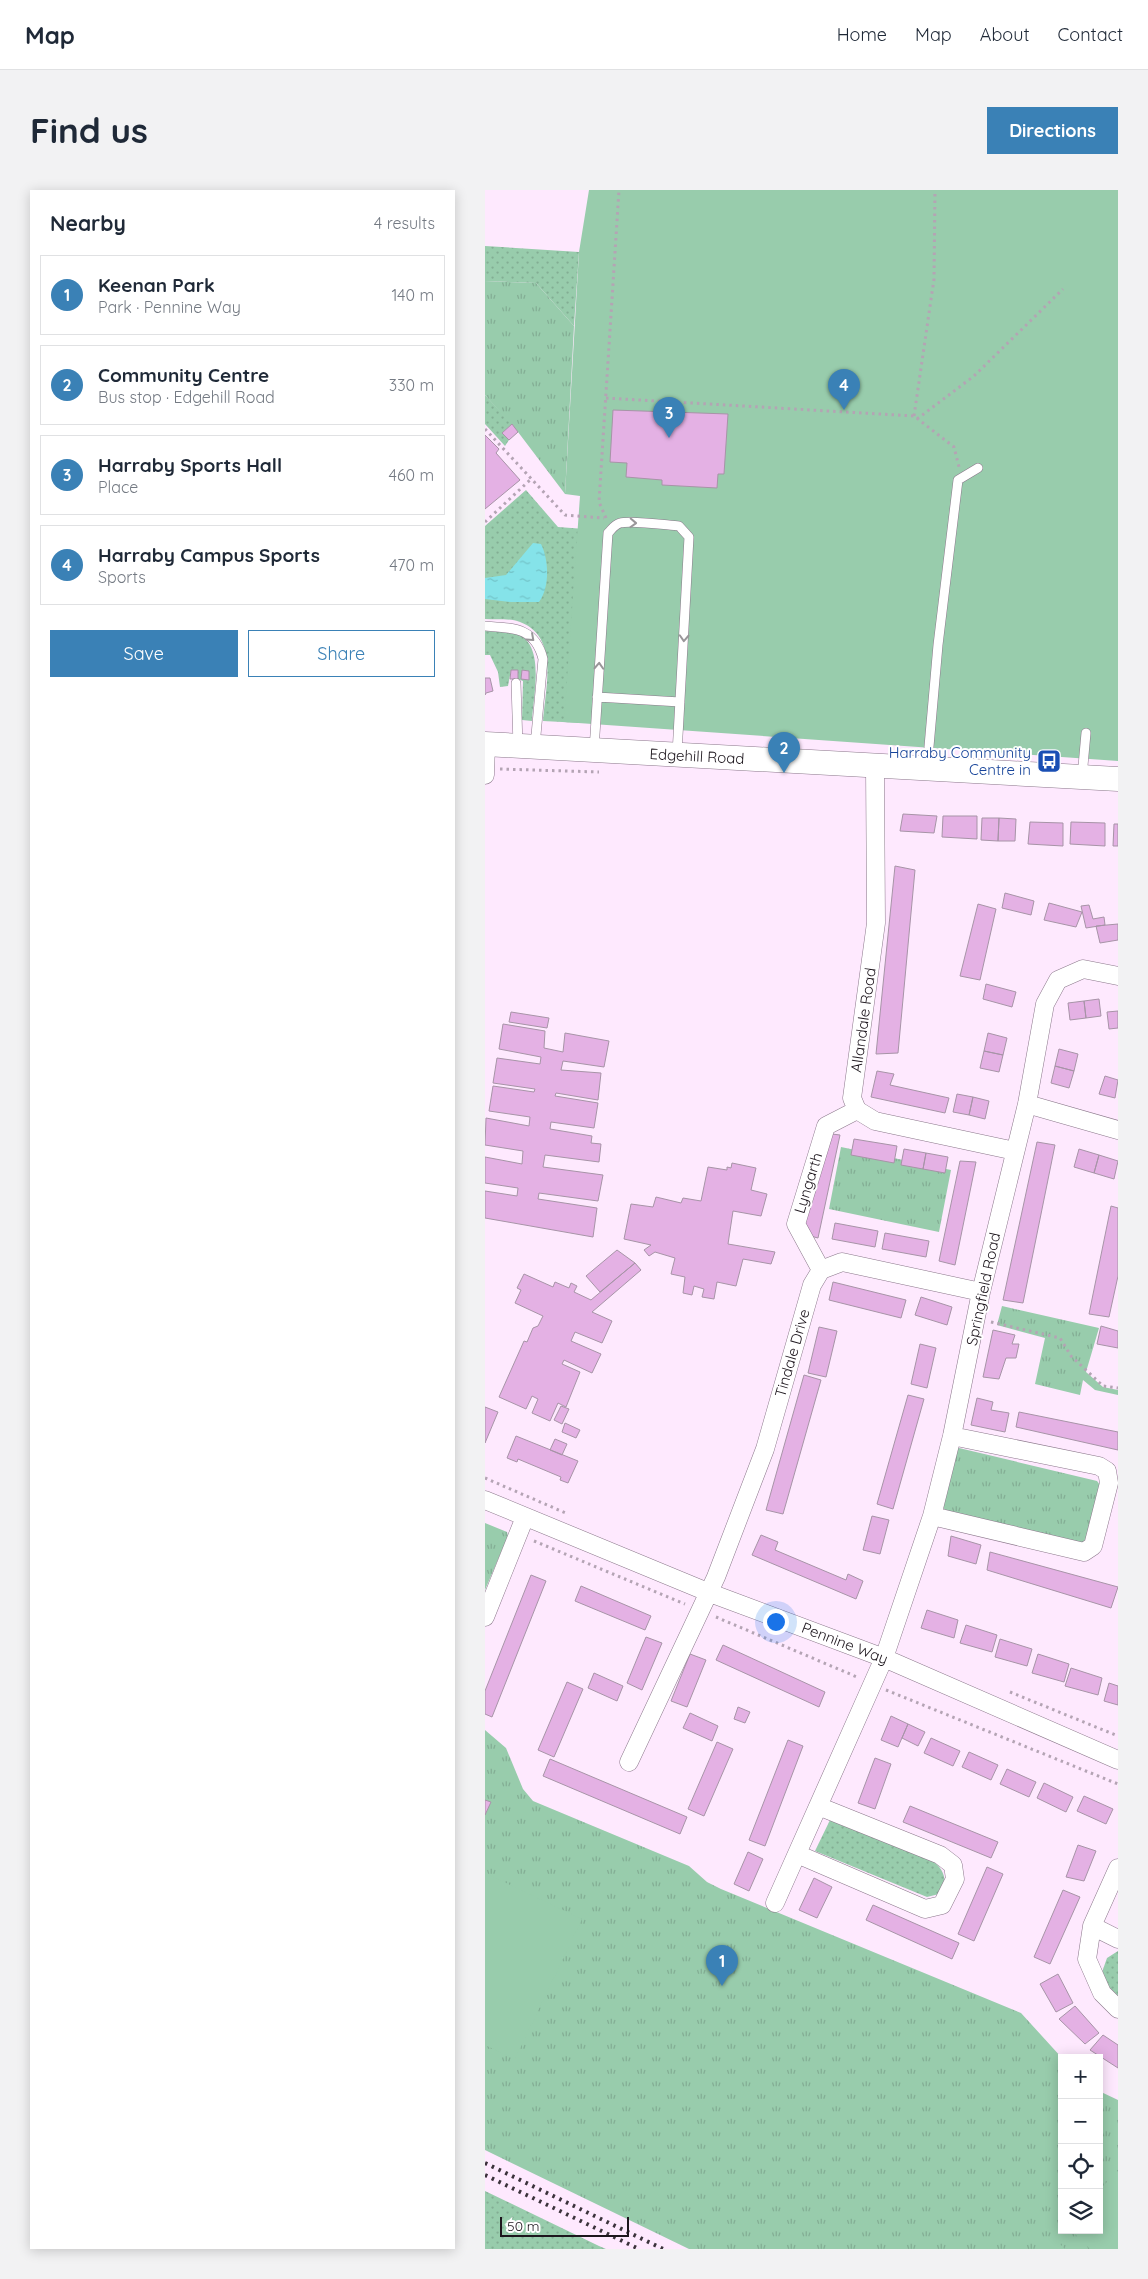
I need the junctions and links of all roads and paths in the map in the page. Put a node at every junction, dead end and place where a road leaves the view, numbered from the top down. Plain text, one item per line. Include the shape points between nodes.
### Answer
1 (619, 190) edge
2 (935, 190) edge
3 (1063, 289) dead end
4 (606, 398) junction
5 (915, 417) junction
6 (485, 429) edge
7 (978, 468) dead end
8 (962, 478) junction
9 (531, 479) junction
10 (606, 518) junction
11 (485, 522) edge
12 (607, 541) junction
13 (485, 626) edge
14 (515, 683) dead end
15 (597, 697) junction
16 (681, 702) junction
17 (1086, 733) dead end
18 (486, 744) edge
19 (527, 747) junction
20 (594, 750) junction
21 (677, 755) junction
22 (875, 766) junction
23 (927, 769) junction
24 (485, 775) edge
25 (1082, 777) junction
26 (1118, 779) edge
27 (1118, 976) edge
28 (1027, 1104) junction
29 (857, 1110) junction
30 (1118, 1130) edge
31 (1015, 1151) junction
32 (821, 1270) junction
33 (981, 1292) junction
34 (976, 1318) junction
35 (1118, 1388) edge
36 (952, 1436) junction
37 (485, 1500) edge
38 (932, 1516) junction
39 (525, 1517) junction
40 (518, 1535) junction
41 (710, 1593) junction
42 (702, 1611) junction
43 (485, 1617) edge
44 (884, 1658) junction
45 (873, 1684) junction
46 (1118, 1760) edge
47 (629, 1762) dead end
48 (1118, 1784) edge
49 (818, 1806) junction
50 (797, 1854) junction
51 (1118, 1868) edge
52 (775, 1902) dead end
53 (1092, 1926) junction
54 (1118, 1939) edge
55 (1118, 2009) edge

1 - 4 path
2 - 5 path via 933,279
3 - 5 path via 974,376
4 - 5 path
4 - 10 path via 599,502
5 - 8 path via 954,447
6 - 9 path
7 - 8 lane
8 - 23 lane via 958,480 941,616
9 - 10 path via 565,515
9 - 11 path
10 - 12 path
15 -> 12 lane
12 -> 16 lane via 608,533 621,522 679,526 689,537
13 -> 19 lane via 514,628 527,633 540,648 543,659
14 - 19 lane
15 - 16 lane
15 - 20 lane
16 - 21 lane
17 - 25 lane
18 - 19 street, Edgehill Road
18 - 24 street
19 - 20 street, Edgehill Road
20 - 21 street, Edgehill Road
21 - 22 street, Edgehill Road
22 - 23 street, Edgehill Road
22 - 29 street, Allandale Road via 876,923 852,1098
23 - 25 street, Edgehill Road
25 - 26 street, Edgehill Road
27 - 28 street, Springfield Road via 1083,969 1059,980 1045,1004
28 - 30 street
28 - 31 street, Springfield Road
29 - 31 street via 875,1121
29 - 32 street, Lyngarth via 825,1126 796,1224
31 - 33 street, Springfield Road
32 - 33 street via 842,1262
32 - 41 street, Tindale Drive via 812,1285 765,1449
33 - 34 street, Springfield Road
34 - 35 path via 1060,1338 1071,1356 1103,1386
34 - 36 street, Springfield Road
36 - 38 street, Springfield Road
36 - 38 street via 1099,1466 1107,1471 1109,1483 1093,1546 1085,1552
37 - 39 street, Pennine Way
38 - 44 street, Springfield Road
39 - 40 street
39 - 41 street, Pennine Way
40 - 42 path
40 - 43 street
41 - 42 street, Tindale Drive
41 - 44 street, Pennine Way
42 - 45 path
42 - 47 street, Tindale Drive
44 - 45 street, Springfield Road
44 - 46 street, Pennine Way
45 - 48 path
45 - 49 street, Springfield Road
49 - 50 street, Springfield Road
49 - 50 street via 940,1855 953,1865 955,1879 942,1905 925,1909
50 - 52 street, Springfield Road
51 - 53 street
53 - 54 street
53 - 55 street via 1087,1959 1101,1993

